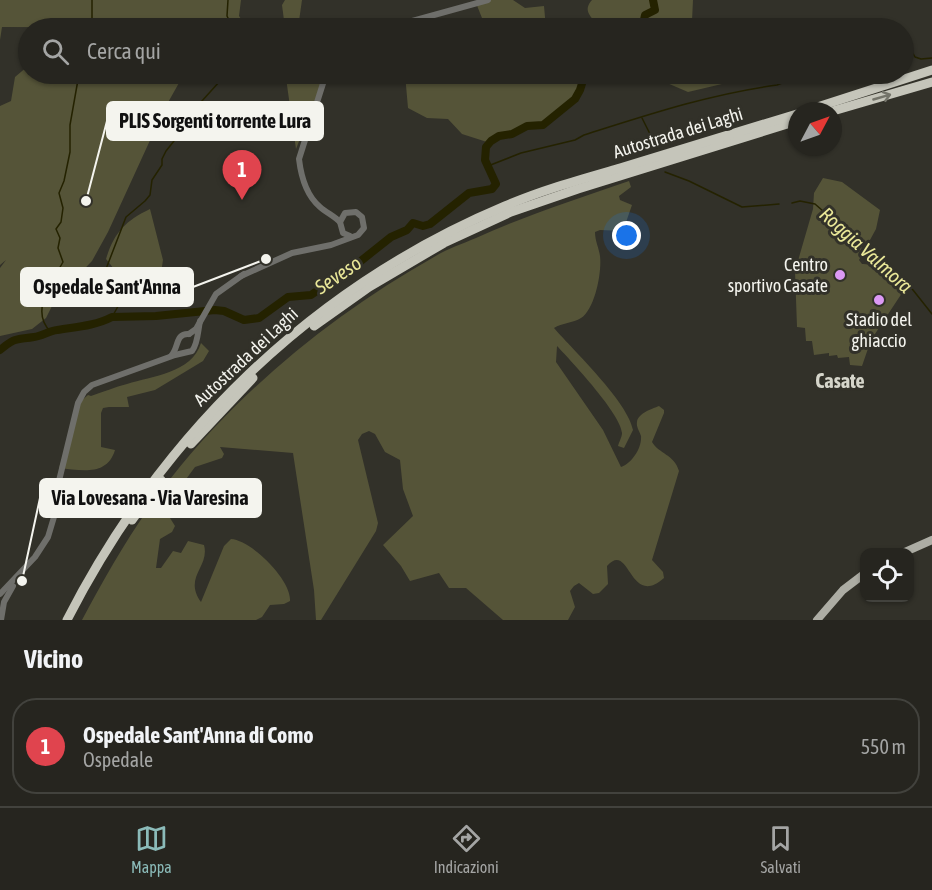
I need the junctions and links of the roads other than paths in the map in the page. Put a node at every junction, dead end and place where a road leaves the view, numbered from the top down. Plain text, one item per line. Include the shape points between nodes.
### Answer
1 (488, 0) edge
2 (423, 18) edge
3 (932, 70) edge
4 (914, 76) edge
5 (932, 82) edge
6 (323, 84) edge
7 (889, 84) edge
8 (834, 102) edge
9 (842, 108) edge
10 (788, 117) edge
11 (788, 125) edge
12 (344, 215) junction
13 (333, 216) junction
14 (340, 222) junction
15 (343, 233) junction
16 (350, 236) junction
17 (241, 276) junction
18 (200, 321) junction
19 (189, 334) junction
20 (195, 340) junction
21 (177, 345) junction
22 (184, 353) junction
23 (168, 358) junction
24 (932, 540) edge
25 (914, 548) edge
26 (27, 566) junction
27 (860, 576) edge
28 (0, 594) edge
29 (1, 620) edge
30 (67, 620) edge
31 (73, 620) edge
32 (817, 620) edge

1 - 2 street
3 - 4 highway
9 -> 5 highway
6 - 13 street via 299,159 310,196
7 - 8 highway
10 - 30 highway, Autostrada dei Laghi via 507,205 440,236 334,302 240,382 188,437 138,500
11 - 31 highway, Autostrada dei Laghi via 511,212 444,243 318,322 208,423 180,456 126,528
12 - 13 street
12 - 14 street
12 - 16 street via 356,212 364,220 362,232
13 - 14 street
14 - 15 street
15 - 16 street
15 - 17 street via 330,242 285,253
16 - 17 street via 331,245 292,253
17 - 18 street via 216,294
18 - 19 street
18 - 20 street
19 - 20 street
19 - 21 street via 180,336
20 - 22 street via 194,349
21 - 22 street
21 - 23 street
22 - 23 street
23 - 26 street via 92,385 81,396 51,528 44,546
24 - 25 main road
26 - 28 street
26 - 29 street via 4,602
27 - 32 main road

